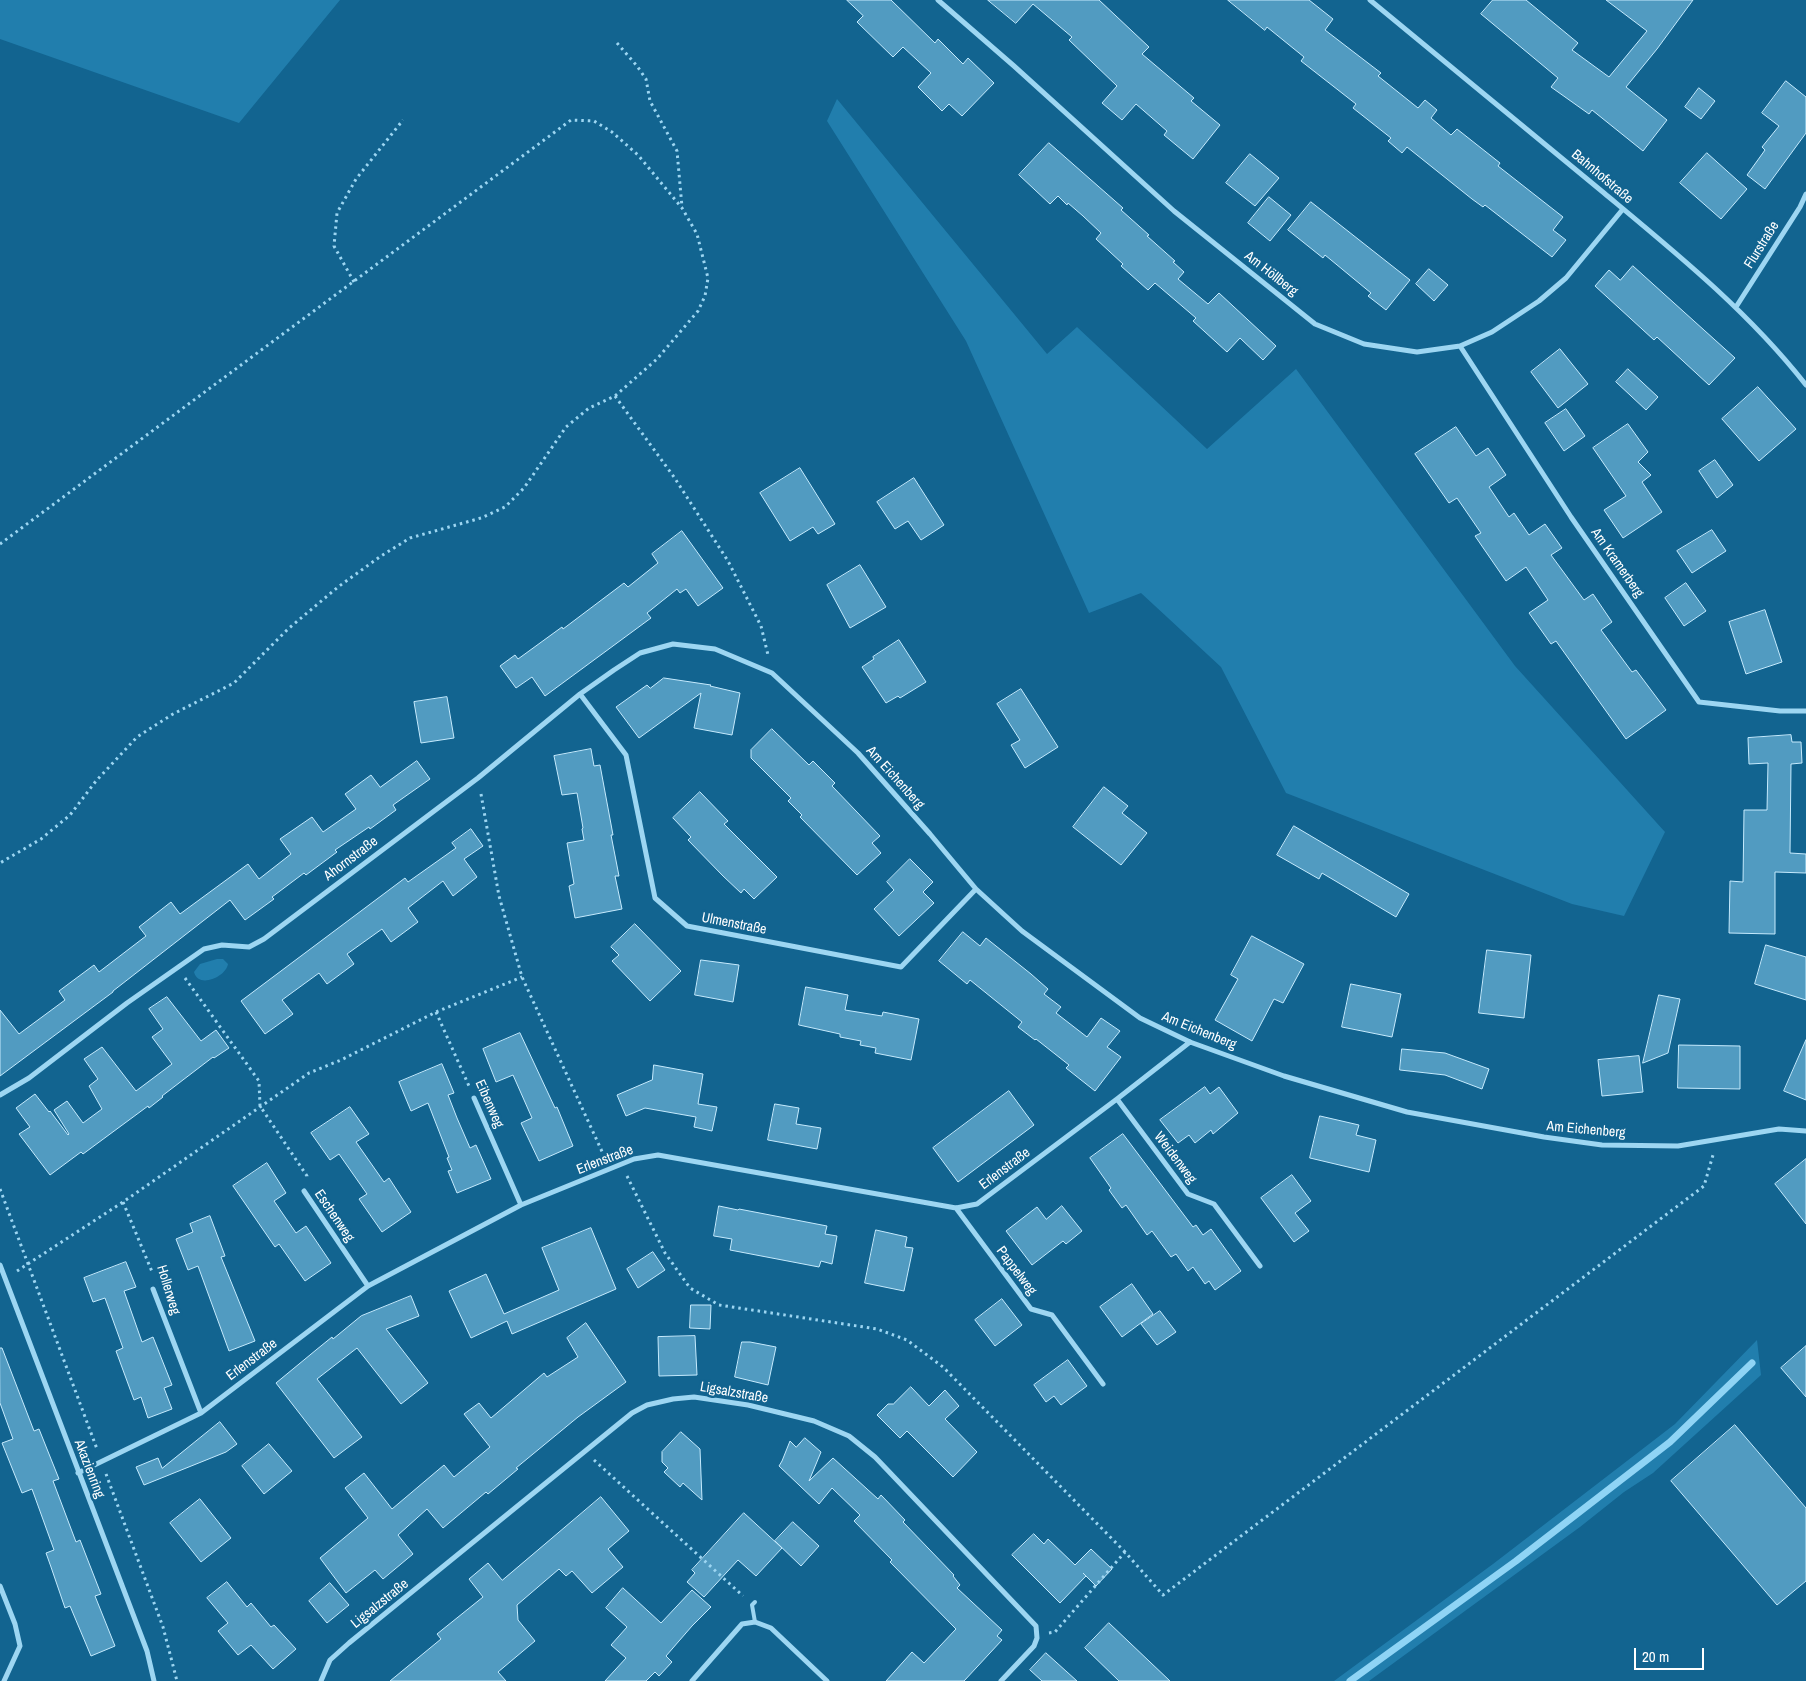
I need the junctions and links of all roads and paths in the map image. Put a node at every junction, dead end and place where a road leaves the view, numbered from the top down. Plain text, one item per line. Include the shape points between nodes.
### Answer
1 (938, 0) edge
2 (1370, 0) edge
3 (617, 43) dead end
4 (403, 120) dead end
5 (1806, 194) edge
6 (682, 208) junction
7 (1623, 209) junction
8 (354, 282) junction
9 (1736, 307) junction
10 (1460, 346) junction
11 (1806, 385) edge
12 (615, 396) junction
13 (0, 544) edge
14 (715, 649) joint
15 (772, 673) junction
16 (580, 694) junction
17 (1806, 711) edge
18 (478, 778) junction
19 (0, 863) edge
20 (976, 889) junction
21 (178, 967) junction
22 (522, 977) junction
23 (436, 1012) junction
24 (1190, 1042) junction
25 (0, 1095) edge
26 (474, 1098) joint
27 (1117, 1099) junction
28 (260, 1106) junction
29 (1806, 1132) edge
30 (1718, 1139) junction
31 (621, 1164) junction
32 (610, 1170) junction
33 (0, 1190) edge
34 (304, 1191) joint
35 (123, 1202) junction
36 (521, 1206) junction
37 (956, 1208) junction
38 (28, 1264) junction
39 (0, 1265) edge
40 (1260, 1266) dead end
41 (5, 1279) junction
42 (368, 1286) junction
43 (153, 1289) joint
44 (1103, 1384) dead end
45 (201, 1413) junction
46 (586, 1451) junction
47 (102, 1463) junction
48 (78, 1473) junction
49 (1124, 1552) junction
50 (0, 1586) edge
51 (754, 1603) joint
52 (755, 1622) junction
53 (1037, 1638) junction
54 (4, 1681) edge
55 (154, 1681) edge
56 (177, 1681) edge
57 (321, 1681) edge
58 (692, 1681) edge
59 (827, 1681) edge
60 (1001, 1681) edge

1 - 10 street, Am Höllberg via 1174,212 1315,324 1364,344 1417,352
2 - 7 street, Bahnhofstraße
3 - 6 path via 646,79 650,101 677,150
4 - 8 path via 356,179 337,212 334,246
5 - 9 street, Flurstraße
6 - 8 path via 638,155 612,132 594,121 570,120
6 - 12 path via 697,234 708,278 705,296 698,311 657,360
7 - 9 street, Bahnhofstraße
7 - 10 street, Am Höllberg via 1566,278 1539,301 1492,332
8 - 13 path
9 - 11 street, Bahnhofstraße
10 - 17 street, Am Kramerberg via 1571,517 1699,702
12 - 15 path via 674,477 728,560 761,626
12 - 19 path via 589,408 566,427 524,488 505,507 481,518 410,538 380,556 288,629 234,683 173,714 137,738 96,781 70,815 41,839
14 - 15 street, Am Eichenberg
14 - 16 street, Ahornstraße via 673,644 640,653
15 - 20 street, Am Eichenberg via 858,753
16 - 18 street, Ahornstraße
16 - 20 street, Ulmenstraße via 626,755 655,898 687,926 901,967
18 - 21 street, Ahornstraße via 264,939 249,947 222,945 204,949
18 - 22 path via 499,896
20 - 24 street, Am Eichenberg via 1022,931 1140,1018
21 - 25 street, Ahornstraße via 29,1078
21 - 28 path via 259,1081
22 - 23 path
22 - 32 path
23 - 26 path, Eibenweg
23 - 28 path via 341,1060 309,1072
24 - 27 street, Erlenstraße
24 - 30 street, Am Eichenberg via 1284,1076 1407,1112 1534,1136 1602,1145 1659,1146
26 - 36 street, Eibenweg
27 - 37 street, Erlenstraße via 977,1204
27 - 40 street, Weidenweg via 1188,1194 1214,1204
28 - 34 path, Eschenweg via 307,1176
28 - 35 path
29 - 30 street, Am Eichenberg via 1779,1129
30 - 49 path via 1704,1186 1163,1594
31 - 32 street, Erlenstraße
31 - 37 street, Erlenstraße via 658,1155
31 - 49 path via 665,1253 690,1288 719,1305 877,1329 907,1340 943,1367
32 - 36 street, Erlenstraße
33 - 38 path
34 - 42 street, Eschenweg
35 - 38 path
35 - 43 path, Hollerweg via 155,1281
36 - 42 street, Erlenstraße
37 - 44 street, Pappelweg via 1030,1309 1052,1315
38 - 41 path
38 - 47 path
39 - 41 street, Akazienring
41 - 48 street, Akazienring
42 - 45 street, Erlenstraße
43 - 45 street, Hollerweg
45 - 47 street, Erlenstraße
46 - 51 path
46 - 53 street, Ligsalzstraße via 632,1413 673,1399 694,1397 748,1405 814,1421 849,1436 875,1457 1036,1626
46 - 57 street, Ligsalzstraße via 349,1642 330,1660
47 - 48 street, Erlenstraße
47 - 56 path via 163,1627
48 - 55 street, Akazienring via 147,1651
49 - 53 path via 1055,1632
50 - 54 street via 20,1646
51 - 52 lane
52 - 58 street via 742,1624
52 - 59 street via 771,1628
53 - 60 street via 1034,1646

